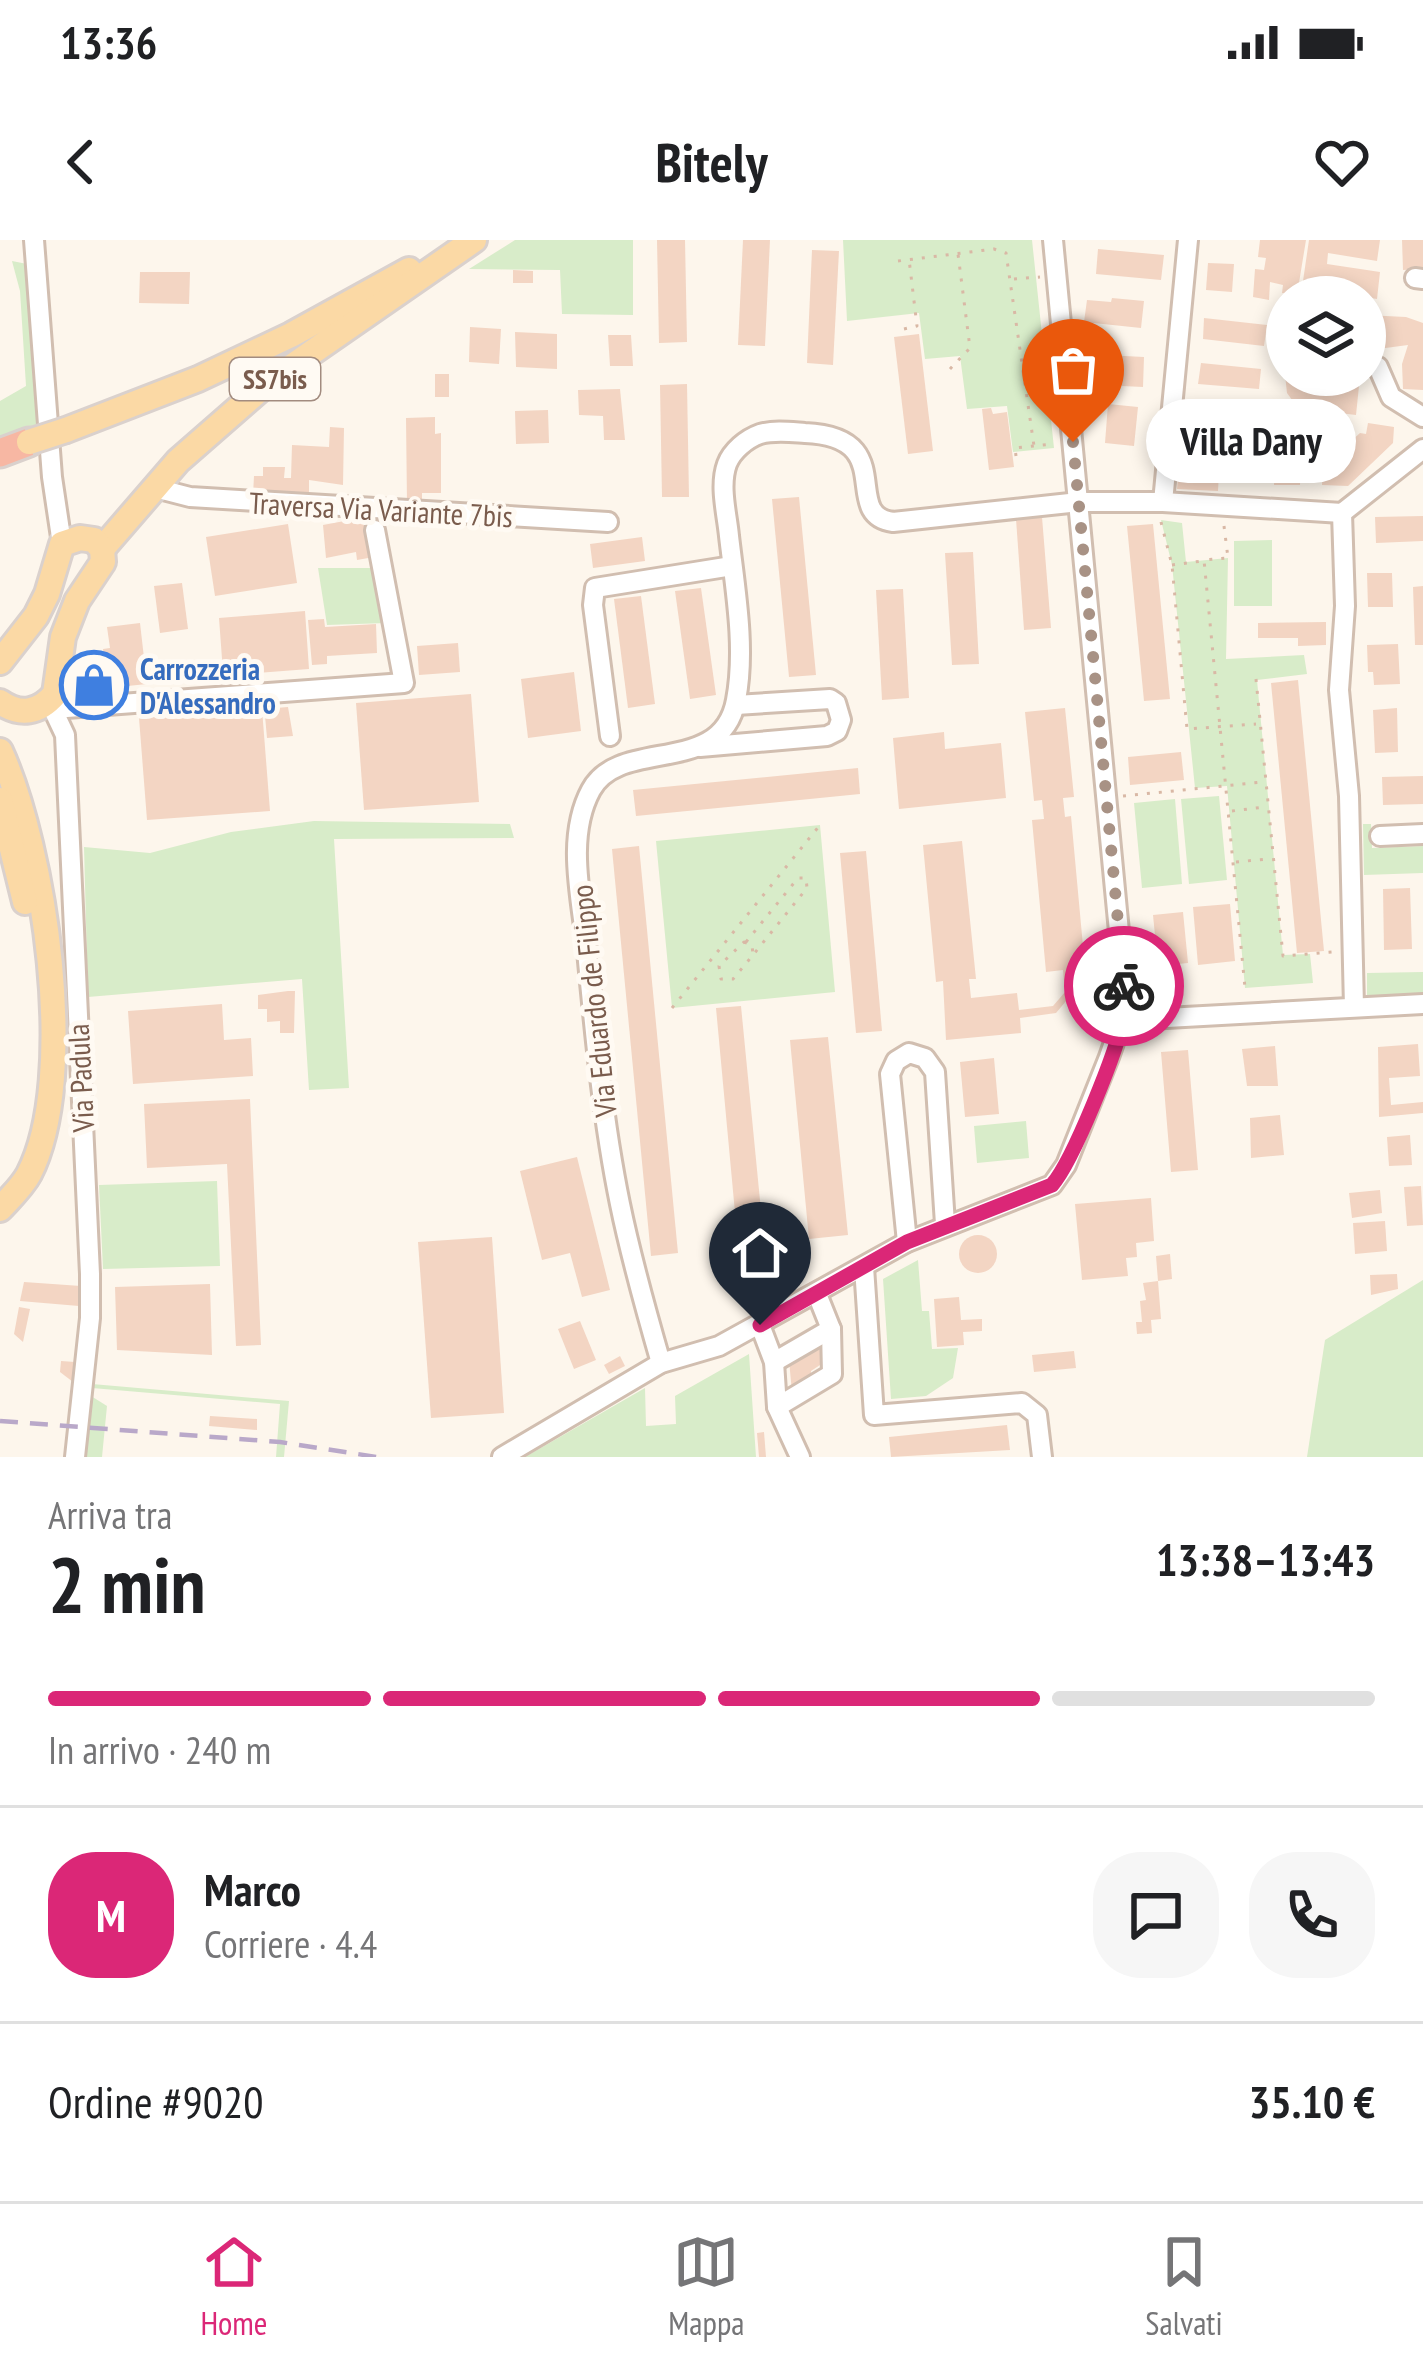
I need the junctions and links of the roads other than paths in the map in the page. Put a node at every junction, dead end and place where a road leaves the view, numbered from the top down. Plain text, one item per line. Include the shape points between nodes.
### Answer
1 (34, 240) edge
2 (473, 240) edge
3 (1053, 240) edge
4 (1188, 240) edge
5 (1386, 385) edge
6 (1423, 417) edge
7 (29, 442) joint
8 (0, 449) edge
9 (1423, 449) edge
10 (1396, 471) junction
11 (1423, 472) edge
12 (155, 488) junction
13 (1079, 502) junction
14 (1163, 502) junction
15 (1342, 513) junction
16 (608, 522) dead end
17 (375, 530) dead end
18 (62, 544) junction
19 (101, 549) junction
20 (732, 566) junction
21 (0, 662) edge
22 (0, 703) edge
23 (51, 705) junction
24 (736, 705) junction
25 (610, 736) dead end
26 (695, 748) junction
27 (0, 751) edge
28 (0, 801) edge
29 (1423, 834) edge
30 (1380, 836) dead end
31 (1423, 1004) edge
32 (1354, 1007) junction
33 (1124, 1014) junction
34 (0, 1195) edge
35 (0, 1209) edge
36 (945, 1224) junction
37 (907, 1242) junction
38 (864, 1267) junction
39 (817, 1294) junction
40 (760, 1325) junction
41 (832, 1329) junction
42 (774, 1362) junction
43 (661, 1363) junction
44 (777, 1407) junction
45 (75, 1457) edge
46 (502, 1457) edge
47 (800, 1457) edge
48 (1042, 1457) edge

1 - 18 street
2 - 7 main road, bridge via 198,379
2 - 12 main road, SS7bis via 265,385
3 - 13 street
4 - 14 street
5 - 6 street
7 - 8 highway
9 - 10 street
10 - 11 street
10 - 15 street
12 - 16 street, Traversa Via Variante 7bis via 190,497
12 - 19 main road, SS7bis
13 - 14 street
13 - 20 street via 884,521 868,502 859,454 842,438 762,434 732,454 724,475
13 - 33 street
14 - 15 street
15 - 32 street via 1340,690
17 - 23 street via 404,683
18 - 19 main road via 86,538
18 - 21 main road via 37,615
19 - 23 main road, SS7bis via 100,569 63,637
20 - 24 street
20 - 25 street via 595,588
22 - 23 main road via 25,711
23 - 45 street, Via Padula via 65,735 90,1274
24 - 26 street, Via Eduardo de Filippo via 727,724
24 - 26 street via 830,699 841,720 827,736
26 - 43 street, Via Eduardo de Filippo via 604,775 591,790 577,840 608,1139
27 - 35 main road via 25,816 43,914 51,1071 41,1142 29,1174
28 - 34 main road via 28,914 41,1045 31,1139
29 - 30 street
31 - 32 street
32 - 33 street
33 - 36 street via 1056,1180
36 - 37 street
36 - 37 street via 934,1072 909,1053 890,1074
37 - 38 street
38 - 39 street
38 - 48 street via 874,1415 1022,1403 1037,1415
39 - 40 street
39 - 41 street
40 - 42 street
40 - 43 street
41 - 42 street
41 - 44 street via 832,1374
42 - 44 street
43 - 46 street
44 - 47 street

